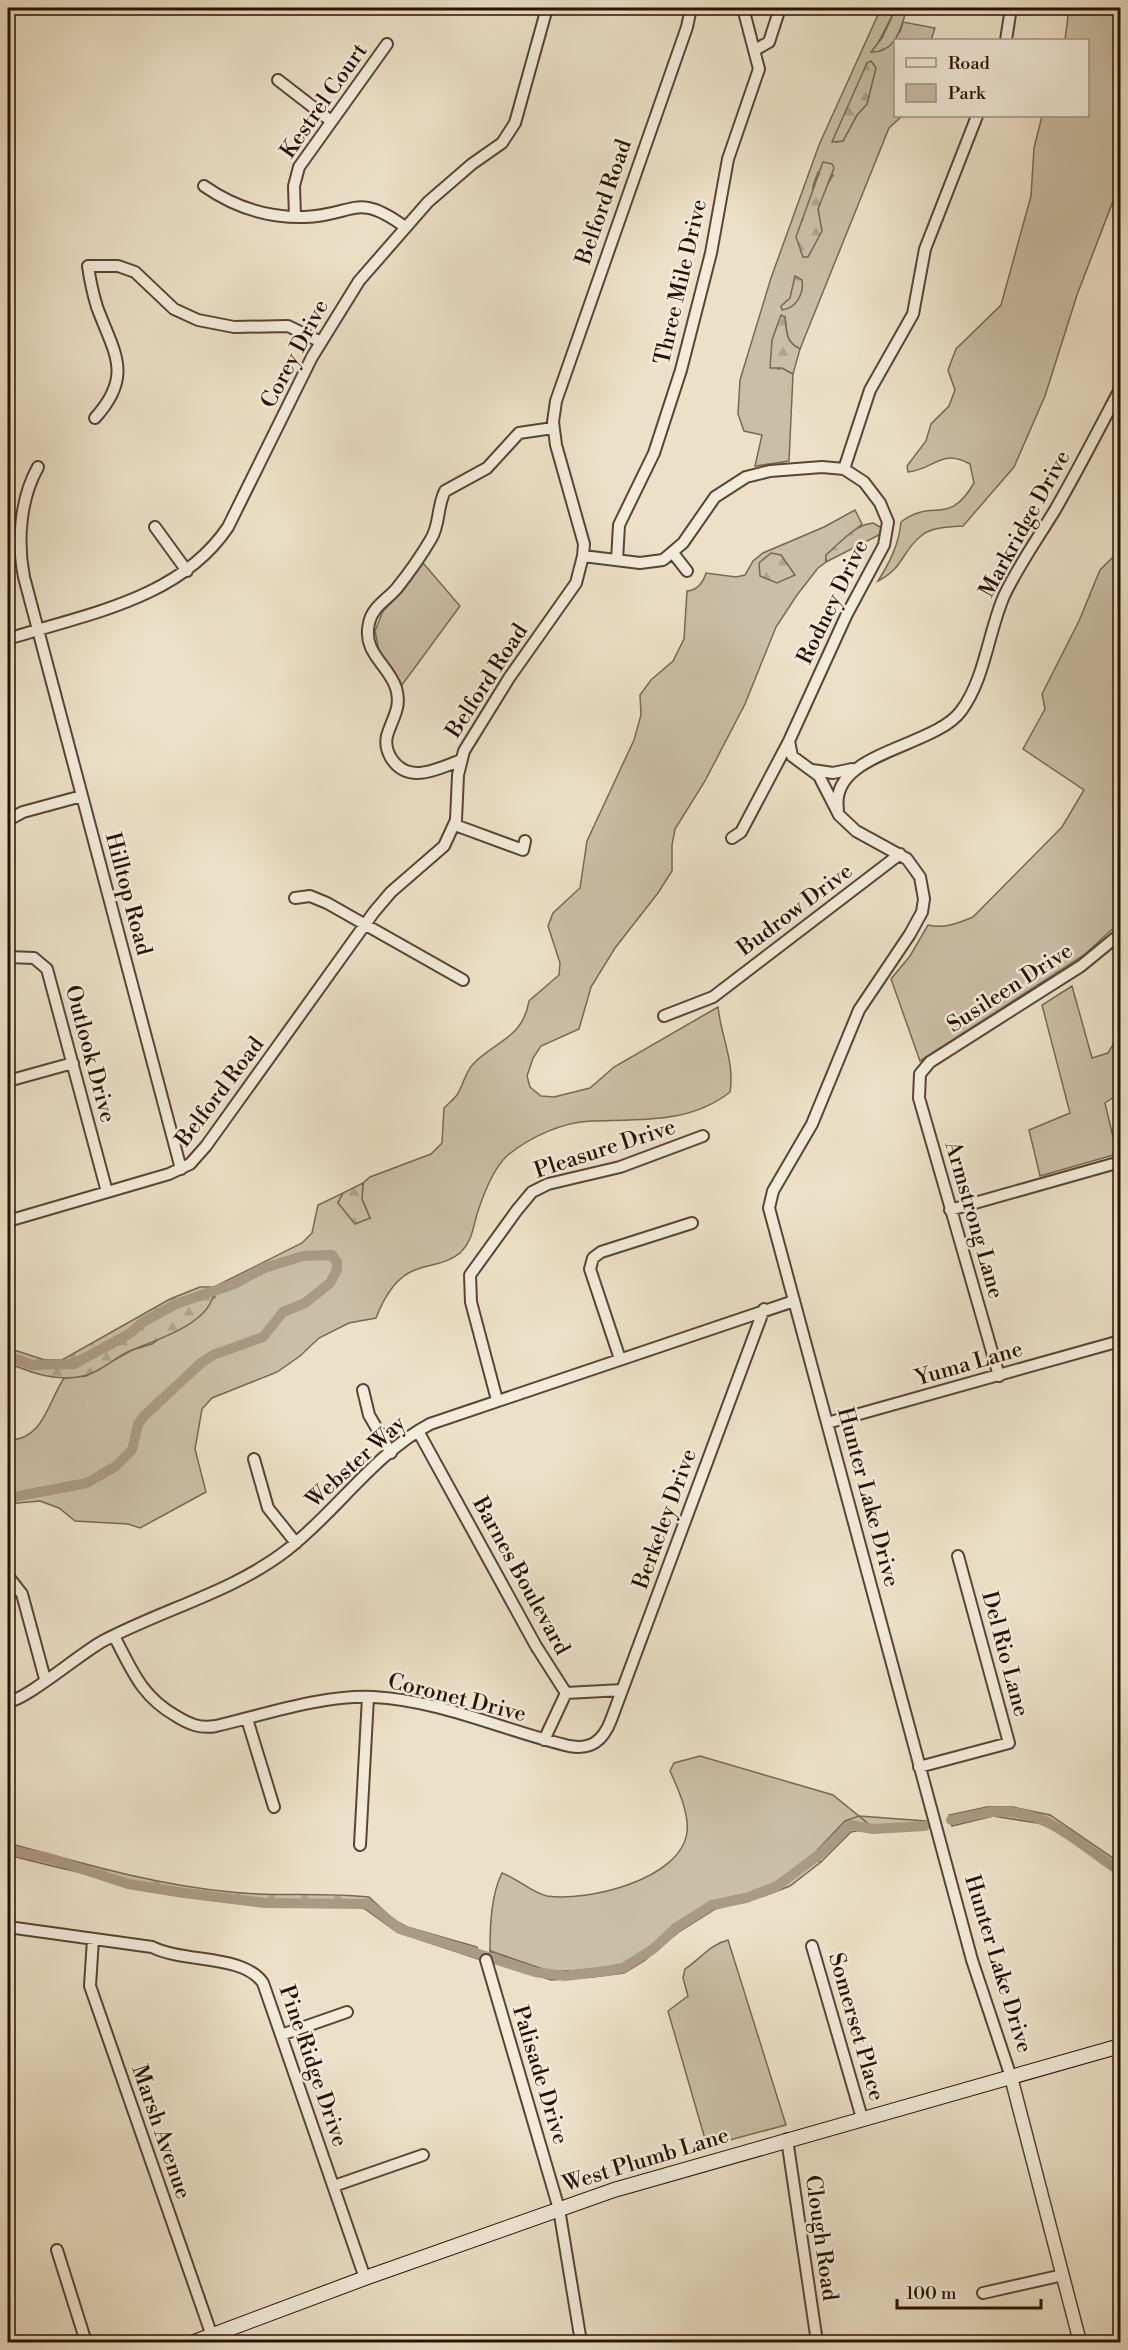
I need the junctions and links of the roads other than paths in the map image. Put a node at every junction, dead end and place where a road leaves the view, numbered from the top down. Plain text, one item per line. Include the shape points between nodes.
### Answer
1 (547, 8) edge
2 (692, 8) edge
3 (743, 8) edge
4 (780, 8) edge
5 (1011, 8) edge
6 (1006, 39) edge
7 (387, 44) dead end
8 (755, 50) junction
9 (278, 80) dead end
10 (977, 117) edge
11 (331, 121) junction
12 (204, 186) dead end
13 (295, 217) junction
14 (405, 227) junction
15 (321, 342) junction
16 (1120, 390) edge
17 (95, 418) dead end
18 (553, 428) junction
19 (38, 467) dead end
20 (844, 469) junction
21 (155, 527) dead end
22 (673, 553) junction
23 (584, 556) junction
24 (617, 560) junction
25 (187, 571) junction
26 (687, 571) dead end
27 (38, 629) junction
28 (8, 639) edge
29 (789, 741) junction
30 (461, 760) junction
31 (864, 765) junction
32 (811, 770) junction
33 (82, 796) junction
34 (840, 815) junction
35 (8, 819) edge
36 (455, 825) junction
37 (732, 838) dead end
38 (525, 841) dead end
39 (900, 854) junction
40 (296, 898) dead end
41 (365, 925) junction
42 (1120, 934) edge
43 (8, 957) edge
44 (463, 980) dead end
45 (664, 1016) dead end
46 (73, 1063) junction
47 (920, 1074) joint
48 (8, 1081) edge
49 (703, 1136) dead end
50 (1120, 1165) edge
51 (181, 1169) junction
52 (107, 1192) junction
53 (950, 1210) junction
54 (8, 1221) edge
55 (692, 1222) dead end
56 (794, 1301) junction
57 (764, 1309) junction
58 (1120, 1341) edge
59 (620, 1359) junction
60 (999, 1376) junction
61 (363, 1390) dead end
62 (497, 1400) junction
63 (827, 1423) junction
64 (418, 1431) junction
65 (391, 1453) junction
66 (254, 1460) dead end
67 (296, 1542) junction
68 (958, 1556) dead end
69 (8, 1576) edge
70 (114, 1636) junction
71 (45, 1679) junction
72 (622, 1690) junction
73 (566, 1693) junction
74 (368, 1697) junction
75 (8, 1702) edge
76 (246, 1719) junction
77 (544, 1740) junction
78 (919, 1767) junction
79 (274, 1807) dead end
80 (360, 1845) dead end
81 (8, 1927) edge
82 (93, 1939) junction
83 (812, 1947) dead end
84 (486, 1960) dead end
85 (347, 2012) dead end
86 (281, 2035) junction
87 (1120, 2046) edge
88 (1011, 2076) junction
89 (862, 2118) junction
90 (787, 2139) junction
91 (423, 2155) dead end
92 (333, 2186) junction
93 (559, 2209) junction
94 (57, 2250) dead end
95 (1063, 2275) junction
96 (365, 2278) junction
97 (982, 2293) dead end
98 (212, 2336) junction
99 (86, 2343) edge
100 (194, 2343) edge
101 (581, 2343) edge
102 (817, 2343) edge
103 (1080, 2343) edge

1 - 14 street, Corey Drive via 508,137 453,180
2 - 18 street, Belford Road via 556,401
3 - 8 street, Three Mile Drive
4 - 8 street via 769,42
5 - 6 street
7 - 11 street, Kestrel Court
8 - 24 street, Three Mile Drive via 759,69 728,159 711,253 681,370 654,453 621,519
9 - 11 street
10 - 20 street via 925,249 913,314 870,390
11 - 13 street, Kestrel Court via 296,173
12 - 13 street via 251,210
13 - 14 street via 370,207 387,213
14 - 15 street, Corey Drive via 359,281
15 - 17 street via 288,326 234,327 198,320 174,309 135,272 118,266 88,266 96,302 119,365 113,394
15 - 25 street, Corey Drive via 228,527 209,552
16 - 31 street, Markridge Drive via 1010,583 973,693 964,707 947,725
18 - 23 street, Belford Road via 581,530
18 - 30 street via 519,433 487,468 445,491 434,534 369,623 373,657 394,682 398,700 396,718 387,738 393,761 415,774
19 - 27 street, Hilltop Road via 24,505 20,551
20 - 22 street via 782,469 735,483 706,507
20 - 29 street, Rodney Drive via 874,494 885,513 887,533
21 - 25 street
22 - 24 street via 648,564
22 - 26 street
23 - 24 street
23 - 30 street, Belford Road via 571,592 501,689
25 - 27 street, Corey Drive via 145,595
27 - 28 street, Corey Drive
27 - 33 street, Hilltop Road
29 - 32 street, Hunter Lake Drive via 792,756
29 - 37 street, Rodney Drive via 741,832
30 - 36 street, Belford Road
31 - 32 street, Markridge Drive via 844,772
31 - 34 street, Markridge Drive via 849,773 838,788
32 - 34 street, Hunter Lake Drive via 825,784
33 - 35 street
33 - 51 street, Hilltop Road
34 - 39 street, Hunter Lake Drive via 856,831
36 - 38 street via 523,850
36 - 41 street, Belford Road via 444,846 391,892
39 - 45 street, Budrow Drive via 713,997
39 - 56 street, Hunter Lake Drive via 920,877 922,912 859,1010 812,1124 773,1191 770,1216
40 - 41 street via 317,899
41 - 44 street
41 - 51 street, Belford Road via 206,1146
42 - 47 street, Susileen Drive via 1081,966 930,1062
43 - 46 street, Outlook Drive via 29,957 44,964
46 - 48 street
46 - 52 street, Outlook Drive
47 - 53 street, Armstrong Lane via 919,1098
49 - 62 street, Pleasure Drive via 620,1167 548,1184 532,1192 517,1209 477,1263 470,1283 471,1302
50 - 53 street
51 - 52 street, Belford Road
52 - 54 street, Belford Road
53 - 60 street, Armstrong Lane
55 - 59 street via 601,1252 590,1263
56 - 57 street, Webster Way
56 - 63 street, Hunter Lake Drive
57 - 59 street, Webster Way
57 - 72 street, Berkeley Drive
58 - 60 street, Yuma Lane
59 - 62 street, Webster Way
60 - 63 street, Yuma Lane
61 - 65 street via 369,1415
62 - 64 street, Webster Way
63 - 78 street, Hunter Lake Drive
64 - 65 street, Webster Way
64 - 73 street, Barnes Boulevard via 536,1646
65 - 67 street, Webster Way
66 - 67 street via 268,1508
67 - 70 street, Webster Way via 272,1560 194,1601
68 - 78 street, Del Rio Lane via 1009,1743
69 - 71 street via 22,1594
70 - 71 street, Webster Way
70 - 76 street, Coronet Drive via 143,1690 160,1707 198,1727
71 - 75 street, Webster Way
72 - 73 street
72 - 77 street, Coronet Drive via 608,1729 598,1742 578,1748
73 - 77 street
74 - 76 street, Coronet Drive via 324,1701
74 - 77 street, Coronet Drive via 418,1703
74 - 80 street
76 - 79 street
78 - 88 street, Hunter Lake Drive via 972,1960
81 - 82 street, Pine Ridge Drive
82 - 86 street, Pine Ridge Drive via 152,1947 170,1955 251,1970 263,1983
82 - 98 street, Marsh Avenue via 90,1986
83 - 89 street, Somerset Place
84 - 93 street, Palisade Drive
85 - 86 street
86 - 92 street, Pine Ridge Drive
87 - 88 main road, West Plumb Lane
88 - 89 main road, West Plumb Lane
88 - 95 street, Hunter Lake Drive
89 - 90 main road, West Plumb Lane
90 - 93 main road, West Plumb Lane
90 - 102 street, Clough Road
91 - 92 street
92 - 96 street, Pine Ridge Drive
93 - 96 main road, West Plumb Lane
93 - 101 street, Palisade Drive
94 - 99 street
95 - 97 street
95 - 103 street, Hunter Lake Drive
96 - 98 main road, West Plumb Lane
98 - 100 main road, West Plumb Lane

